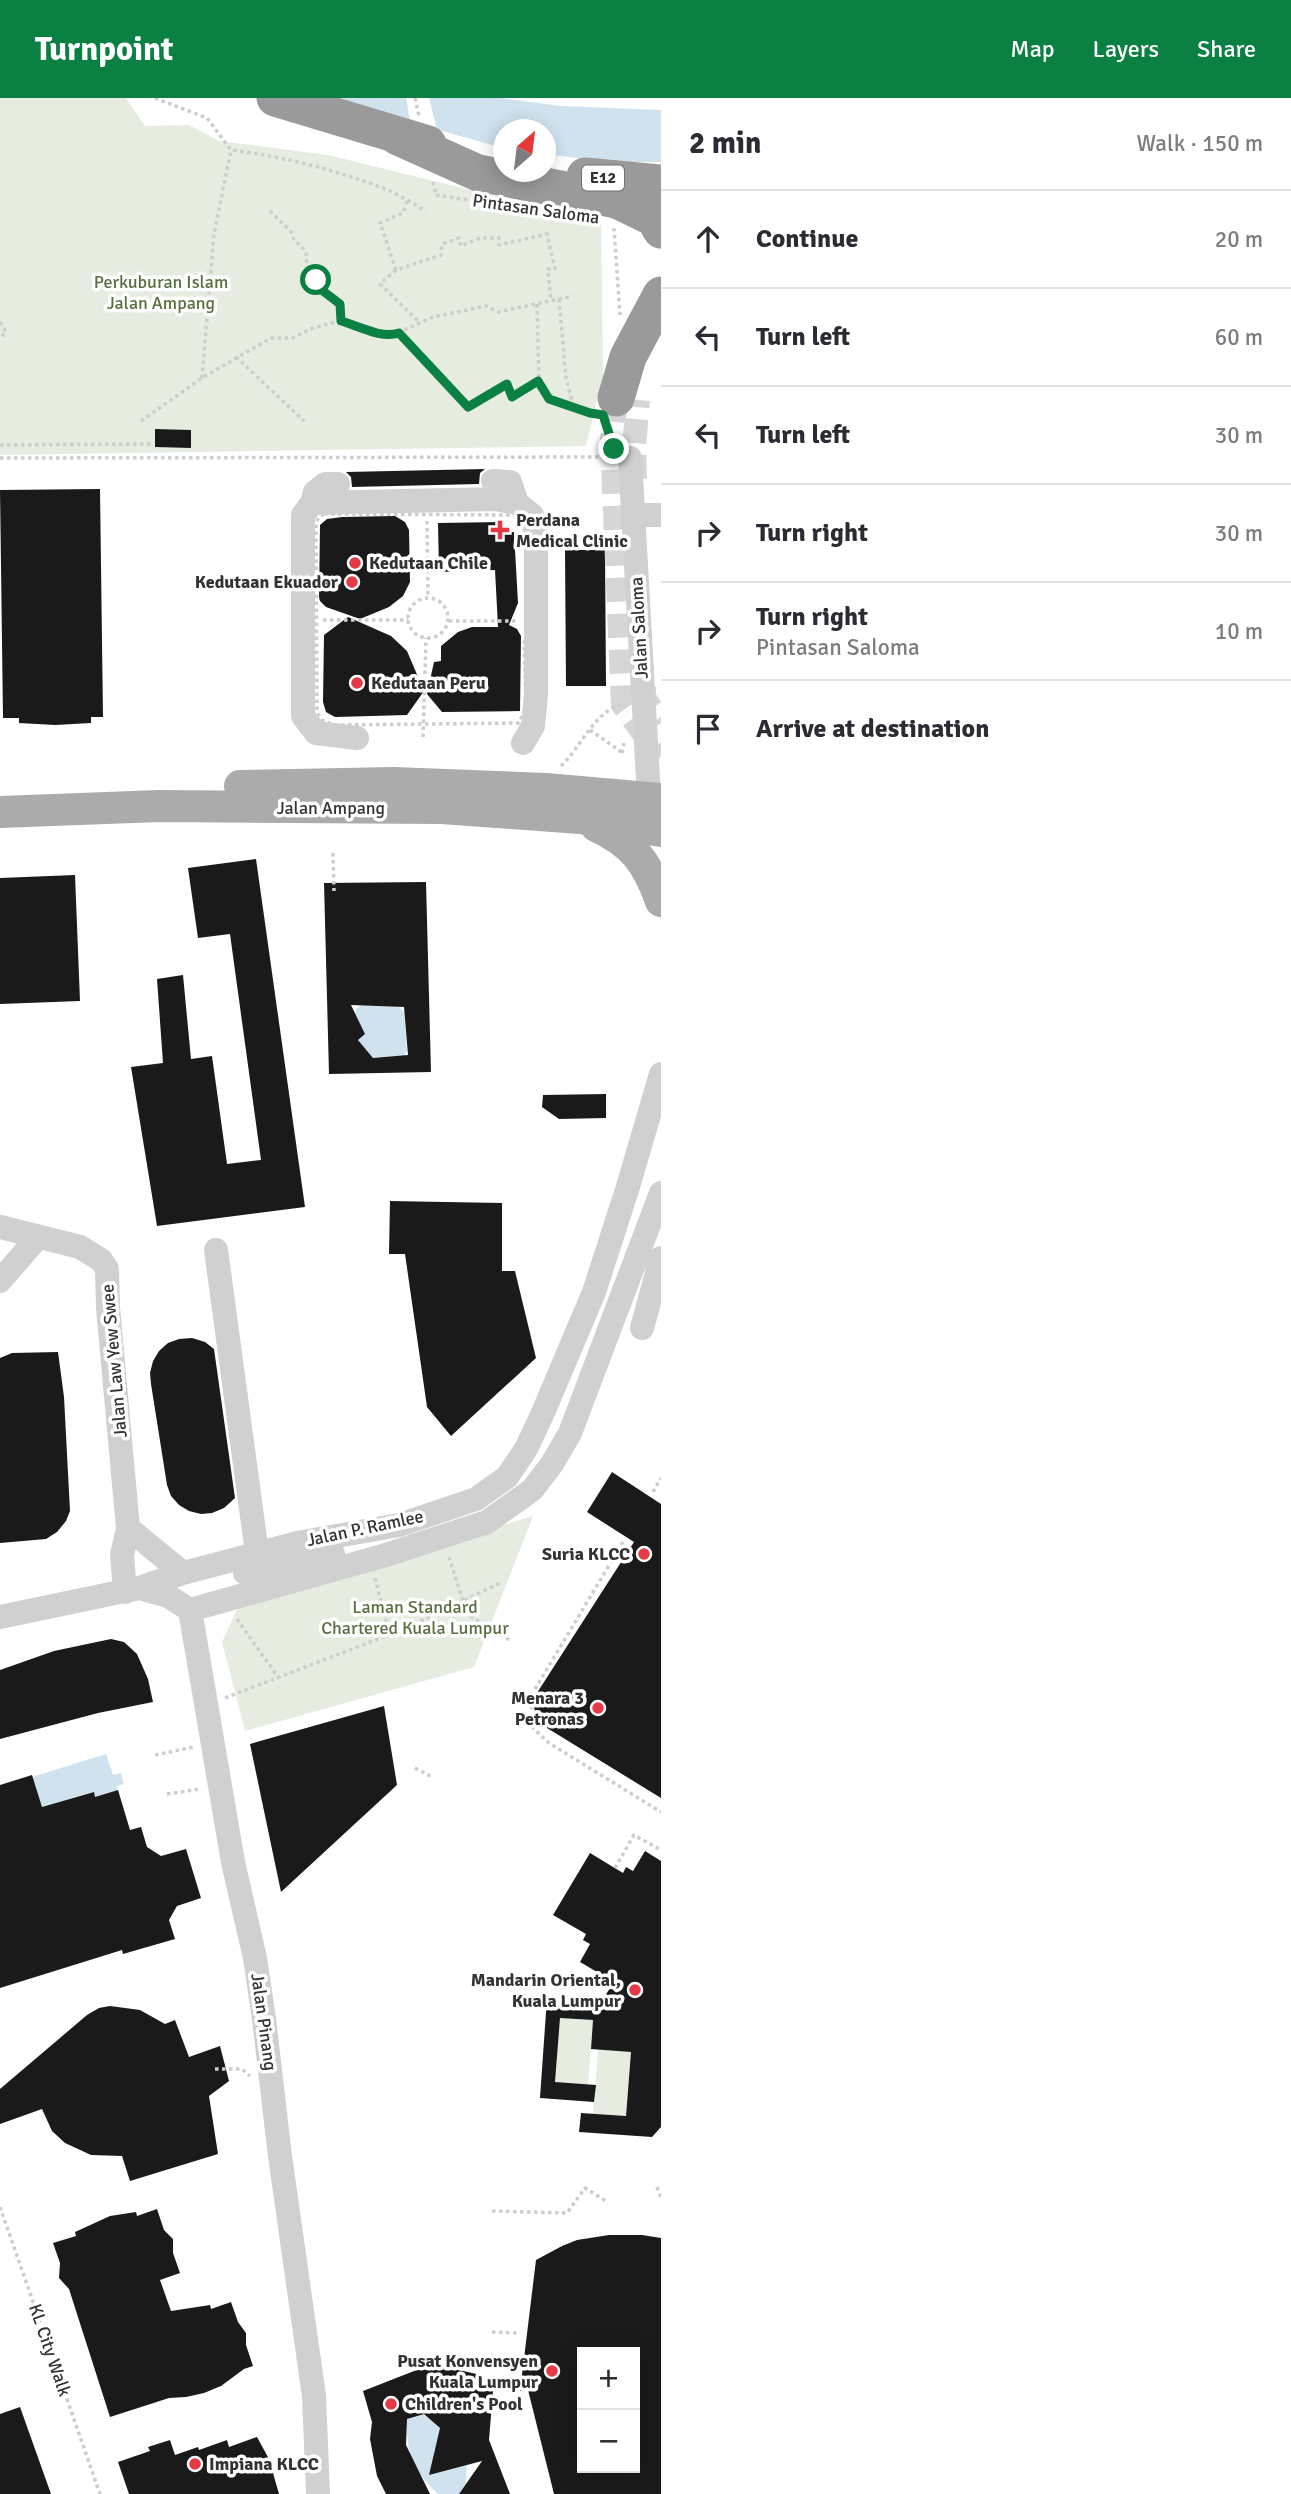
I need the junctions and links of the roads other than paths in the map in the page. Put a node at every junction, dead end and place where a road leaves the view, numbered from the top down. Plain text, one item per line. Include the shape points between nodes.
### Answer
1 (275, 98) edge
2 (398, 137) junction
3 (493, 160) edge
4 (556, 171) edge
5 (661, 183) edge
6 (661, 230) edge
7 (661, 295) edge
8 (661, 336) edge
9 (620, 455) tunnel mouth
10 (494, 481) dead end
11 (338, 484) dead end
12 (312, 503) junction
13 (517, 503) junction
14 (633, 515) junction
15 (661, 515) edge
16 (521, 733) road end
17 (357, 738) dead end
18 (0, 792) edge
19 (657, 797) edge
20 (0, 812) edge
21 (580, 818) junction
22 (661, 831) edge
23 (661, 901) edge
24 (661, 1074) edge
25 (661, 1193) edge
26 (0, 1227) edge
27 (38, 1237) junction
28 (216, 1250) dead end
29 (661, 1258) edge
30 (0, 1281) edge
31 (642, 1328) dead end
32 (128, 1528) junction
33 (257, 1553) junction
34 (333, 1554) dead end
35 (210, 1565) junction
36 (184, 1573) junction
37 (132, 1590) junction
38 (190, 1610) junction
39 (0, 1617) edge
40 (318, 2494) edge

1 - 2 highway
2 - 3 highway, bridge
2 - 6 highway, bridge via 478,173 654,218
4 - 5 highway, E12, bridge
7 - 8 highway via 628,357 619,404
9 - 14 street, Jalan Saloma
10 - 13 street via 510,482
11 - 12 street via 325,484 314,492
12 - 13 street via 496,499
12 - 17 street via 303,514 303,716 316,733
13 - 16 street via 532,515 536,537 536,695 533,726
14 - 15 street
14 - 19 street, Jalan Saloma
18 - 19 main road, Jalan Ampang via 394,783
20 - 21 main road, Jalan Ampang via 159,806 442,808
21 - 22 main road, Jalan Ampang
21 - 23 main road via 616,835 633,849 652,876
24 - 33 street, Jalan P. Ramlee via 594,1292 542,1415 507,1477 476,1499 399,1525
25 - 38 street, Jalan P. Ramlee via 570,1433 532,1490 487,1522
26 - 27 street, Jalan Law Yew Swee
27 - 30 street
27 - 32 street, Jalan Law Yew Swee via 80,1247 107,1269
28 - 33 street
29 - 31 street
32 - 36 street
32 - 37 street, Jalan Law Yew Swee via 122,1555
33 - 35 street, Jalan P. Ramlee
34 - 35 street via 242,1573
35 - 36 street, Jalan P. Ramlee
36 - 37 street, Jalan P. Ramlee
37 - 38 street via 168,1596
37 - 39 street, Jalan P. Ramlee
38 - 40 street, Jalan Pinang via 264,2019 314,2396

